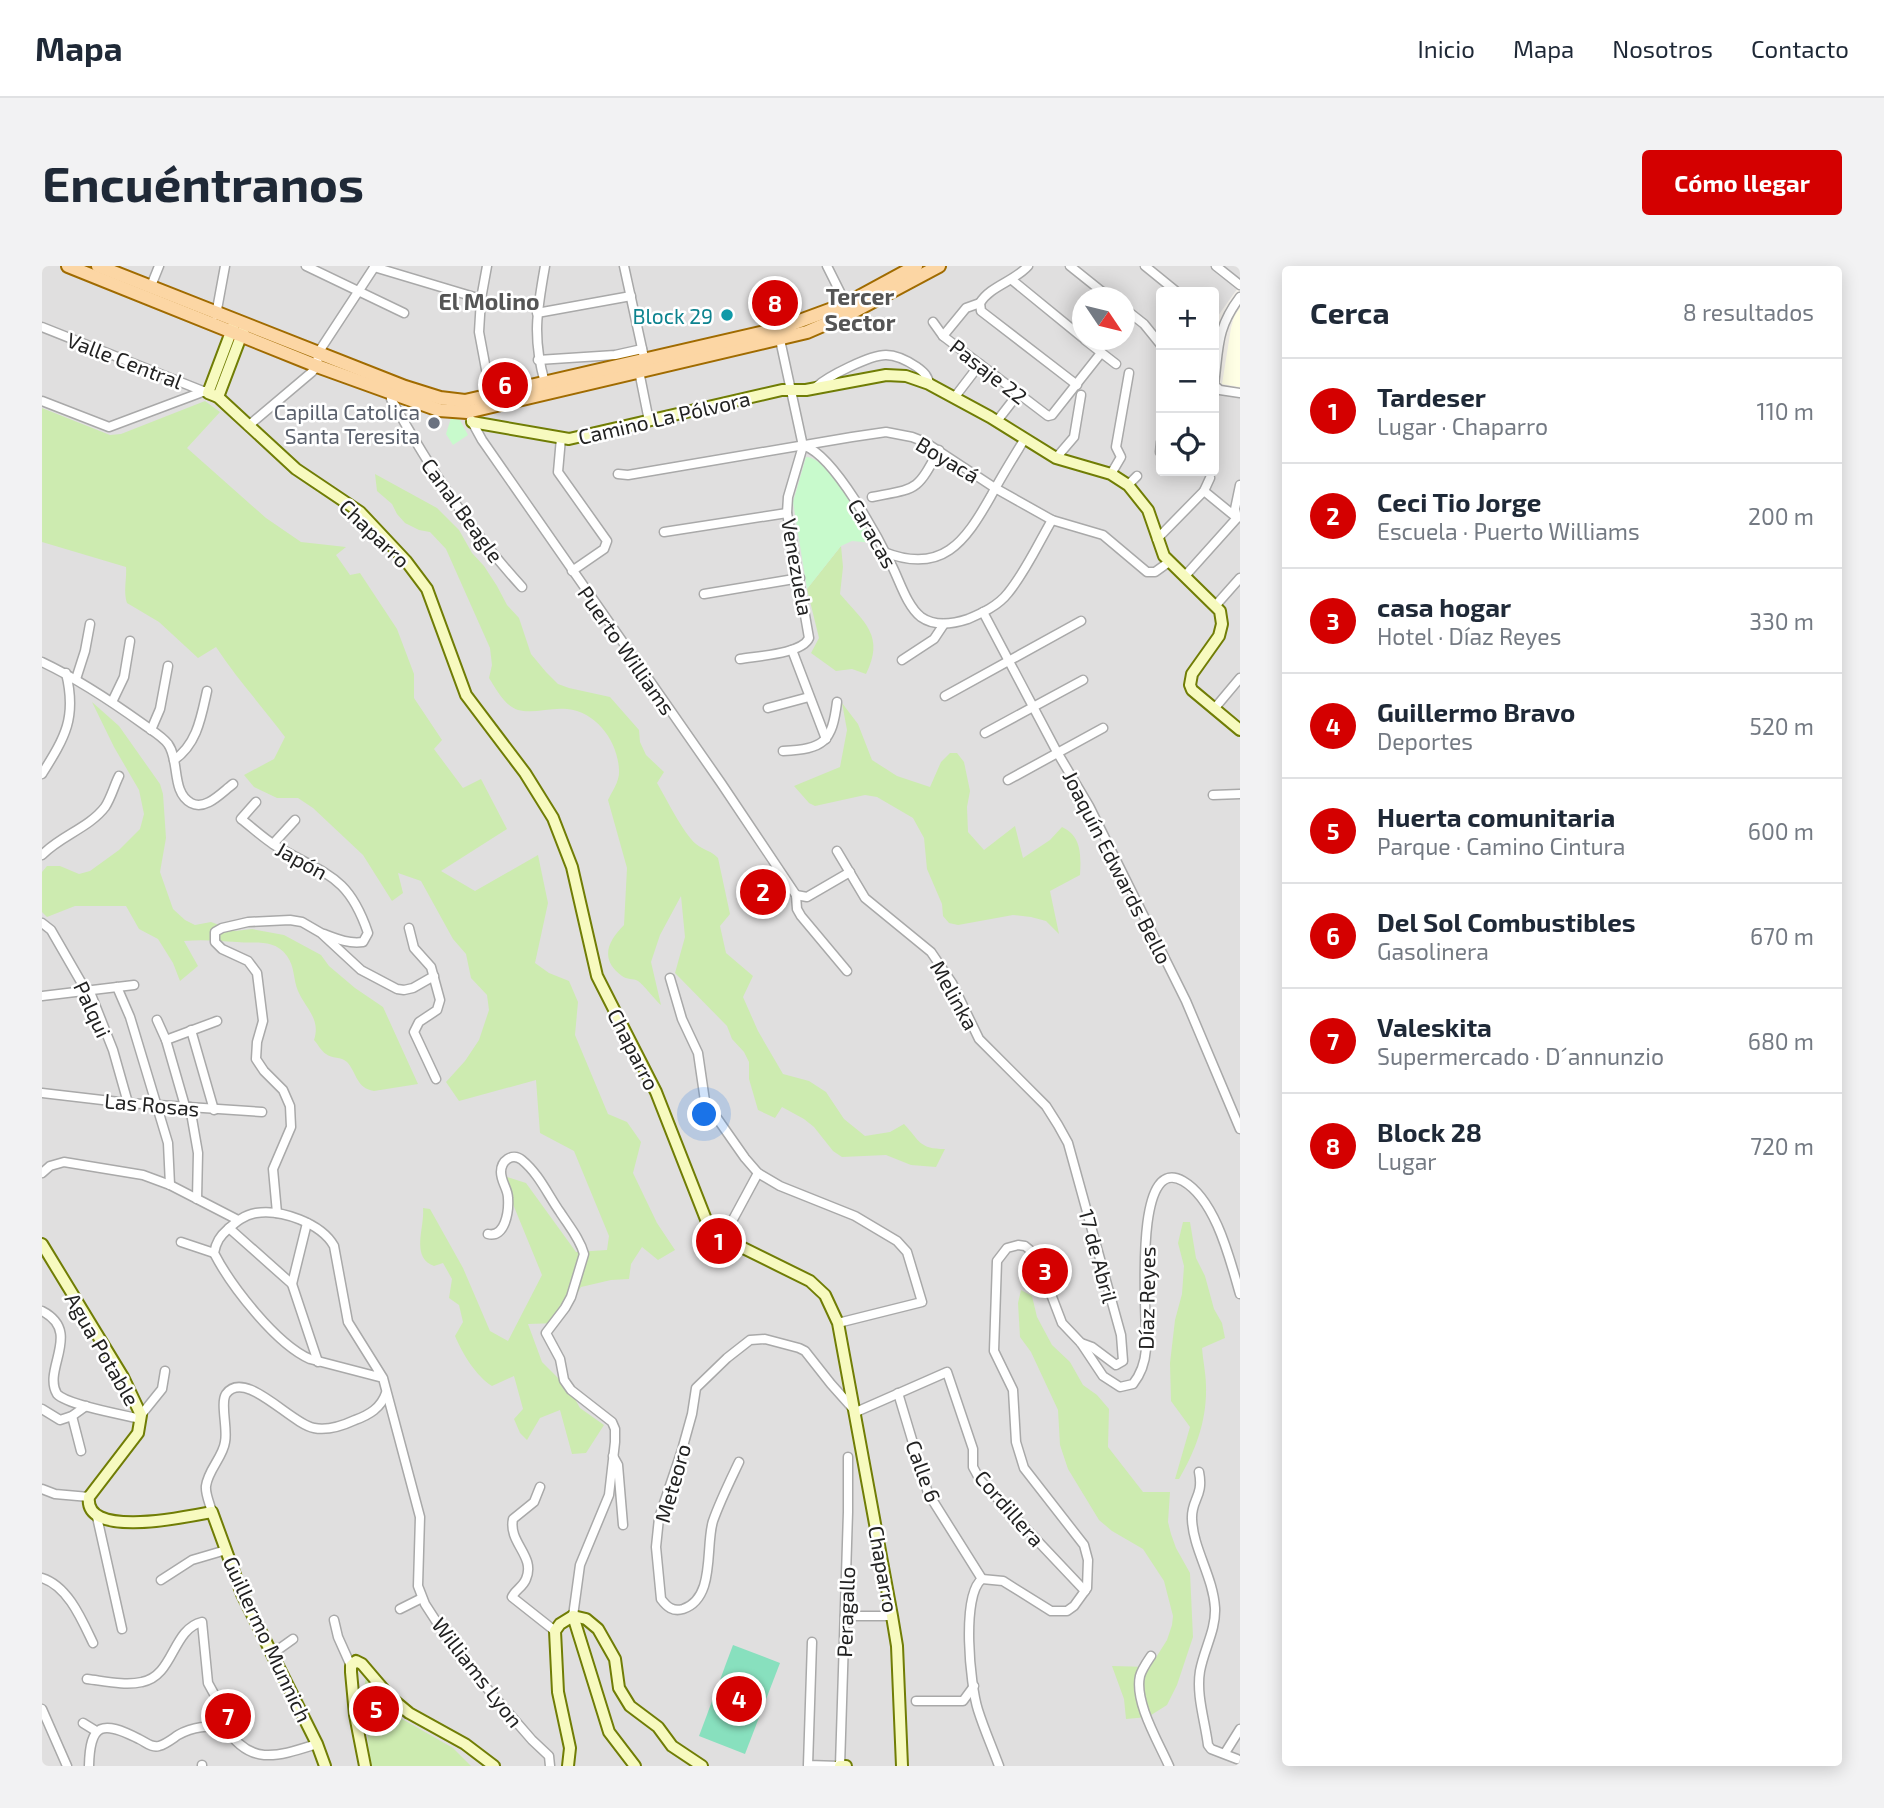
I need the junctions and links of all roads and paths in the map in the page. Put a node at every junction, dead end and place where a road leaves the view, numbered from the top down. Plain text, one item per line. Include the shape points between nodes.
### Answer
1 (68, 266) edge
2 (98, 266) edge
3 (159, 266) edge
4 (225, 266) edge
5 (306, 266) edge
6 (486, 266) edge
7 (545, 266) edge
8 (624, 266) edge
9 (827, 266) edge
10 (916, 266) edge
11 (939, 266) edge
12 (1028, 266) edge
13 (1070, 266) edge
14 (1145, 266) edge
15 (1216, 266) edge
16 (375, 267) edge
17 (1012, 280) junction
18 (1240, 285) edge
19 (151, 286) junction
20 (1096, 287) edge
21 (1171, 287) edge
22 (358, 291) junction
23 (631, 296) junction
24 (1240, 297) edge
25 (481, 299) junction
26 (980, 303) junction
27 (848, 309) junction
28 (404, 313) dead end
29 (537, 313) junction
30 (1135, 317) edge
31 (215, 318) junction
32 (933, 322) dead end
33 (1219, 323) edge
34 (42, 327) edge
35 (239, 327) junction
36 (1072, 329) edge
37 (779, 334) junction
38 (943, 336) junction
39 (1156, 339) edge
40 (1097, 350) edge
41 (1216, 350) edge
42 (1101, 353) junction
43 (317, 359) junction
44 (538, 360) junction
45 (643, 362) junction
46 (980, 364) junction
47 (1116, 364) dead end
48 (1129, 373) dead end
49 (545, 383) junction
50 (929, 384) junction
51 (1077, 385) junction
52 (815, 388) junction
53 (791, 389) junction
54 (391, 392) junction
55 (1240, 393) edge
56 (210, 394) junction
57 (1018, 394) junction
58 (1081, 395) dead end
59 (491, 396) junction
60 (954, 398) junction
61 (42, 401) edge
62 (468, 411) junction
63 (649, 421) junction
64 (997, 421) junction
65 (248, 426) junction
66 (561, 438) junction
67 (1024, 440) junction
68 (803, 446) junction
69 (939, 450) junction
70 (1056, 458) junction
71 (618, 474) dead end
72 (1111, 474) junction
73 (1137, 475) dead end
74 (1210, 478) dead end
75 (1128, 485) junction
76 (1240, 485) edge
77 (995, 488) junction
78 (1204, 491) junction
79 (872, 497) dead end
80 (788, 513) junction
81 (1052, 520) junction
82 (1238, 520) edge
83 (664, 532) dead end
84 (1157, 539) junction
85 (884, 552) junction
86 (1169, 562) junction
87 (572, 571) junction
88 (1185, 576) junction
89 (800, 578) junction
90 (1240, 578) edge
91 (522, 587) dead end
92 (704, 594) dead end
93 (1216, 605) junction
94 (983, 612) junction
95 (1081, 621) dead end
96 (90, 624) dead end
97 (941, 624) junction
98 (130, 641) dead end
99 (792, 650) junction
100 (740, 659) dead end
101 (902, 660) dead end
102 (1009, 661) junction
103 (42, 662) edge
104 (168, 666) dead end
105 (66, 673) junction
106 (1240, 678) edge
107 (76, 679) junction
108 (1083, 680) dead end
109 (207, 691) dead end
110 (945, 696) dead end
111 (808, 697) junction
112 (112, 702) junction
113 (837, 702) dead end
114 (1033, 706) junction
115 (768, 708) dead end
116 (1214, 709) junction
117 (1103, 728) dead end
118 (151, 730) junction
119 (1240, 730) edge
120 (985, 733) dead end
121 (826, 739) junction
122 (783, 751) dead end
123 (1057, 752) junction
124 (174, 760) junction
125 (42, 774) edge
126 (118, 776) dead end
127 (1008, 780) dead end
128 (233, 784) dead end
129 (1240, 794) edge
130 (1213, 795) dead end
131 (256, 802) dead end
132 (295, 820) dead end
133 (273, 844) junction
134 (837, 851) dead end
135 (42, 855) edge
136 (850, 872) junction
137 (796, 895) junction
138 (42, 923) edge
139 (409, 928) dead end
140 (321, 933) junction
141 (847, 971) dead end
142 (434, 976) junction
143 (670, 978) dead end
144 (134, 985) dead end
145 (117, 987) junction
146 (90, 992) junction
147 (42, 996) edge
148 (157, 1020) dead end
149 (218, 1021) dead end
150 (191, 1030) junction
151 (166, 1040) junction
152 (436, 1079) dead end
153 (42, 1093) edge
154 (128, 1103) junction
155 (158, 1104) junction
156 (188, 1106) junction
157 (214, 1110) junction
158 (262, 1112) dead end
159 (1240, 1129) edge
160 (1068, 1143) joint
161 (42, 1173) edge
162 (758, 1173) junction
163 (170, 1185) junction
164 (197, 1199) junction
165 (276, 1213) junction
166 (238, 1220) junction
167 (307, 1223) junction
168 (229, 1228) junction
169 (488, 1234) dead end
170 (723, 1238) junction
171 (181, 1242) dead end
172 (42, 1244) edge
173 (214, 1253) junction
174 (292, 1284) junction
175 (1240, 1294) edge
176 (42, 1311) edge
177 (838, 1323) junction
178 (1081, 1343) junction
179 (318, 1362) junction
180 (164, 1371) dead end
181 (383, 1378) junction
182 (387, 1390) junction
183 (898, 1393) junction
184 (86, 1406) junction
185 (42, 1409) edge
186 (856, 1412) junction
187 (72, 1416) junction
188 (141, 1417) junction
189 (81, 1451) dead end
190 (613, 1456) junction
191 (848, 1457) dead end
192 (739, 1462) dead end
193 (1199, 1472) dead end
194 (540, 1487) dead end
195 (42, 1489) edge
196 (89, 1497) junction
197 (212, 1512) junction
198 (97, 1517) junction
199 (623, 1525) dead end
200 (226, 1550) junction
201 (42, 1578) edge
202 (982, 1579) junction
203 (161, 1580) dead end
204 (1085, 1591) junction
205 (422, 1598) junction
206 (400, 1609) dead end
207 (573, 1616) junction
208 (845, 1616) junction
209 (892, 1616) junction
210 (334, 1620) dead end
211 (122, 1629) dead end
212 (555, 1631) junction
213 (293, 1639) dead end
214 (812, 1642) dead end
215 (93, 1643) dead end
216 (272, 1654) junction
217 (1151, 1656) dead end
218 (351, 1666) junction
219 (87, 1679) dead end
220 (974, 1686) junction
221 (916, 1701) dead end
222 (42, 1709) edge
223 (82, 1723) dead end
224 (225, 1727) junction
225 (1240, 1729) edge
226 (96, 1731) junction
227 (317, 1744) junction
228 (1225, 1753) junction
229 (1236, 1760) edge
230 (808, 1765) edge
231 (67, 1766) edge
232 (89, 1766) edge
233 (325, 1766) edge
234 (365, 1766) edge
235 (494, 1766) edge
236 (550, 1766) edge
237 (568, 1766) edge
238 (635, 1766) edge
239 (702, 1766) edge
240 (840, 1766) edge
241 (846, 1766) edge
242 (902, 1766) edge
243 (999, 1766) edge
244 (1169, 1766) edge

1 - 31 main road
2 - 19 main road
3 - 19 street
4 - 31 street
5 - 22 street
6 - 25 street
7 - 29 street
8 - 23 street
9 - 27 street
10 - 27 main road
11 - 27 main road
12 - 17 street
13 - 20 street
14 - 21 street
15 - 18 street
16 - 22 street
16 - 25 street
17 - 26 street via 985,295
17 - 36 street
19 - 31 main road
22 - 28 street
22 - 43 street
23 - 29 street
23 - 45 street
24 - 33 street
25 - 59 street via 480,341
26 - 38 street via 966,308
26 - 51 street via 981,311
27 - 37 main road via 821,327
29 - 44 street
30 - 39 street
31 - 35 main road
32 - 38 street, Pasaje 22
34 - 56 street, Valle Central
35 - 43 main road
35 - 56 street
37 - 45 main road
37 - 53 street, Venezuela
38 - 46 street, Pasaje 22
40 - 42 street
41 - 55 street via 1214,385
42 - 47 street
42 - 51 street
43 - 54 main road
43 - 62 main road
43 - 65 street via 312,372
44 - 45 street via 615,355
44 - 49 street
45 - 49 main road
45 - 62 main road
45 - 63 street
46 - 57 street, Pasaje 22
46 - 60 street
48 - 72 street via 1116,447 1121,457
49 - 59 main road
50 - 52 street, Camino La Pólvora via 886,375
50 - 52 street, Camino La Pólvora via 912,363 884,355
50 - 60 street, Camino La Pólvora
51 - 57 street, Pasaje 22 via 1049,416
52 - 53 street, Camino La Pólvora
53 - 63 street, Camino La Pólvora
53 - 68 street, Venezuela
54 - 62 main road via 439,410
54 - 91 street, Canal Beagle via 455,506
56 - 61 street via 109,427
56 - 65 street, Chaparro
57 - 64 street
58 - 70 street via 1074,437
59 - 62 main road
60 - 64 street, Camino La Pólvora
62 - 66 street, Camino La Pólvora
62 - 87 street, Puerto Williams via 482,440
63 - 66 street, Camino La Pólvora
64 - 67 street, Camino La Pólvora
65 - 170 street, Chaparro via 307,478 360,512 427,589 466,695 525,773 556,826 572,867 597,976 656,1092 707,1222
66 - 87 street via 558,472 607,541 604,549
67 - 70 street, Camino La Pólvora
67 - 77 street
68 - 69 street, Boyacá via 886,432 912,437
68 - 71 street, Boyacá
68 - 80 street, Venezuela
68 - 85 street, Caracas via 816,452 838,475
69 - 77 street, Boyacá
69 - 79 street via 918,485
70 - 72 street, Camino La Pólvora
72 - 75 street, Camino La Pólvora
73 - 75 street
74 - 78 street
75 - 84 street, Camino La Pólvora via 1148,510
76 - 82 street via 1235,509
77 - 81 street, Boyacá
77 - 85 street via 973,528 946,553 906,559
78 - 82 street
78 - 84 street
80 - 83 street
80 - 89 street, Venezuela
81 - 86 street, Boyacá via 1103,535 1147,572
81 - 94 street via 1006,596
82 - 88 street
84 - 86 street, Camino La Pólvora
85 - 97 street, Caracas via 914,610
86 - 88 street, Camino La Pólvora
87 - 137 street, Puerto Williams
88 - 93 street, Camino La Pólvora
89 - 92 street
89 - 99 street, Venezuela via 808,642
90 - 93 street
93 - 116 street via 1222,616 1221,631 1192,674 1190,685
94 - 97 street
94 - 102 street, Joaquín Edwards Bello
95 - 102 street
96 - 107 street
97 - 101 street via 934,639
98 - 112 street via 124,677
99 - 100 street
99 - 111 street
102 - 110 street
102 - 114 street, Joaquín Edwards Bello
103 - 105 street
104 - 118 street
105 - 107 street
105 - 125 street via 72,700 70,718
106 - 116 street
107 - 112 street
108 - 114 street
109 - 124 street via 195,737
111 - 115 street
111 - 121 street
112 - 118 street
113 - 121 street via 834,727
114 - 120 street
114 - 123 street, Joaquín Edwards Bello
116 - 119 street
117 - 123 street
118 - 124 street via 169,746
121 - 122 street via 805,750
123 - 127 street
123 - 159 street, Joaquín Edwards Bello via 1089,806 1186,1001
124 - 128 street via 182,794 195,805 206,803
126 - 135 street via 107,804 95,817
129 - 130 street
131 - 133 street, Japón via 241,819
132 - 133 street
133 - 140 street, Japón via 339,882 357,906 368,933 358,943
134 - 136 street, Melinka
136 - 137 street via 807,897
136 - 160 street, Melinka via 866,898 931,952 953,983 979,1039 1046,1106
137 - 141 street, Puerto Williams via 800,916
138 - 146 street, Palqui
139 - 142 street via 414,948
140 - 142 street via 361,970 397,989 413,988
140 - 165 street via 290,920 229,926 217,930 214,937 222,949 248,961 257,972 264,1021 257,1059 283,1090 290,1107 291,1127 272,1169
142 - 152 street via 440,1005 414,1032
143 - 162 street via 698,1053 705,1101
144 - 145 street
145 - 146 street
145 - 155 street
146 - 147 street
146 - 154 street, Palqui
148 - 151 street
149 - 150 street
150 - 151 street
150 - 157 street
151 - 156 street
153 - 154 street, Las Rosas
154 - 155 street, Las Rosas
155 - 156 street, Las Rosas
155 - 163 street via 168,1143
156 - 157 street, Las Rosas
156 - 164 street via 198,1153
157 - 158 street, Las Rosas
160 - 178 street, 17 de Abril via 1121,1335 1122,1363 1114,1364
161 - 163 street via 64,1163 143,1175
162 - 170 street
162 - 177 street via 855,1216 907,1252 922,1302
163 - 164 street
164 - 166 street
165 - 166 street via 254,1213
165 - 167 street
166 - 168 street
167 - 174 street
167 - 181 street, Williams Lyon via 334,1246 348,1322
168 - 173 street via 218,1239
168 - 174 street
169 - 190 street via 494,1236 503,1228 508,1196 500,1169 505,1160 517,1157 540,1181 582,1246 583,1264 571,1297 546,1333 560,1359 564,1380 612,1422
170 - 177 street, Chaparro via 810,1281 825,1295
171 - 173 street
172 - 188 street, Agua Potable via 123,1377
173 - 179 street via 258,1315 299,1354
174 - 179 street
175 - 178 street, Díaz Reyes via 1207,1205 1187,1184 1176,1178 1166,1180 1155,1189 1149,1212 1146,1348 1138,1378 1128,1387 1113,1384
176 - 184 street via 54,1318 60,1330 54,1388 62,1398
177 - 186 street, Chaparro
178 - 204 street, Díaz Reyes via 1062,1323 1036,1255 1025,1246 1007,1248 997,1261 994,1351 1013,1390 1016,1442 1024,1468 1087,1551
179 - 181 street
180 - 188 street via 162,1389
181 - 182 street, Williams Lyon
182 - 197 street via 380,1405 364,1417 335,1428 315,1429 296,1422 255,1390 232,1389 223,1402 224,1448 206,1487
182 - 205 street, Williams Lyon via 420,1517 418,1586
183 - 186 street
183 - 202 street, Calle 6 via 928,1493
183 - 204 street, Cordillera via 947,1372 976,1474
184 - 187 street
184 - 188 street
185 - 187 street via 57,1419
186 - 192 street, Meteoro via 806,1351 765,1339 741,1346 696,1388 689,1426 659,1518 656,1547 661,1599 674,1610 691,1605 703,1590 712,1524
186 - 209 street, Chaparro
187 - 189 street
188 - 196 street via 138,1433
190 - 199 street via 618,1465
190 - 207 street via 609,1495 580,1565
191 - 208 street, Peragallo
193 - 228 street via 1201,1490 1192,1507 1193,1532 1215,1608 1199,1690 1210,1749
194 - 212 street via 534,1502 513,1519 512,1534 529,1568 524,1584 512,1597
195 - 196 street
196 - 198 street via 88,1504
197 - 198 street via 142,1521
197 - 200 street, Guillermo Munnich
198 - 211 street
200 - 203 street via 192,1560
200 - 216 street, Guillermo Munnich
201 - 215 street via 62,1591
202 - 204 street via 1003,1581 1059,1613 1074,1606
202 - 220 street via 974,1589 968,1643
205 - 206 street
205 - 236 street, Williams Lyon via 458,1654 550,1756
207 - 212 street
207 - 238 street via 609,1732
207 - 239 street via 598,1629 614,1655 620,1688 630,1706 658,1727 672,1746
208 - 209 street
208 - 240 street, Peragallo
209 - 242 street, Chaparro
210 - 218 street
212 - 237 street via 558,1692 570,1748
213 - 216 street
214 - 230 street
216 - 227 street, Guillermo Munnich
217 - 244 street via 1140,1677 1142,1700
218 - 234 street
218 - 235 street via 356,1661 362,1664 409,1713 466,1744
219 - 224 street via 136,1683 160,1675 185,1634 202,1622 208,1683
220 - 221 street via 963,1701
220 - 243 street via 977,1708
222 - 231 street
223 - 226 street
224 - 226 street via 187,1730 154,1747 124,1731
224 - 227 street via 246,1755 257,1759
225 - 228 street
226 - 232 street via 90,1741
227 - 233 street, Guillermo Munnich
228 - 229 street
230 - 240 street
240 - 241 street

